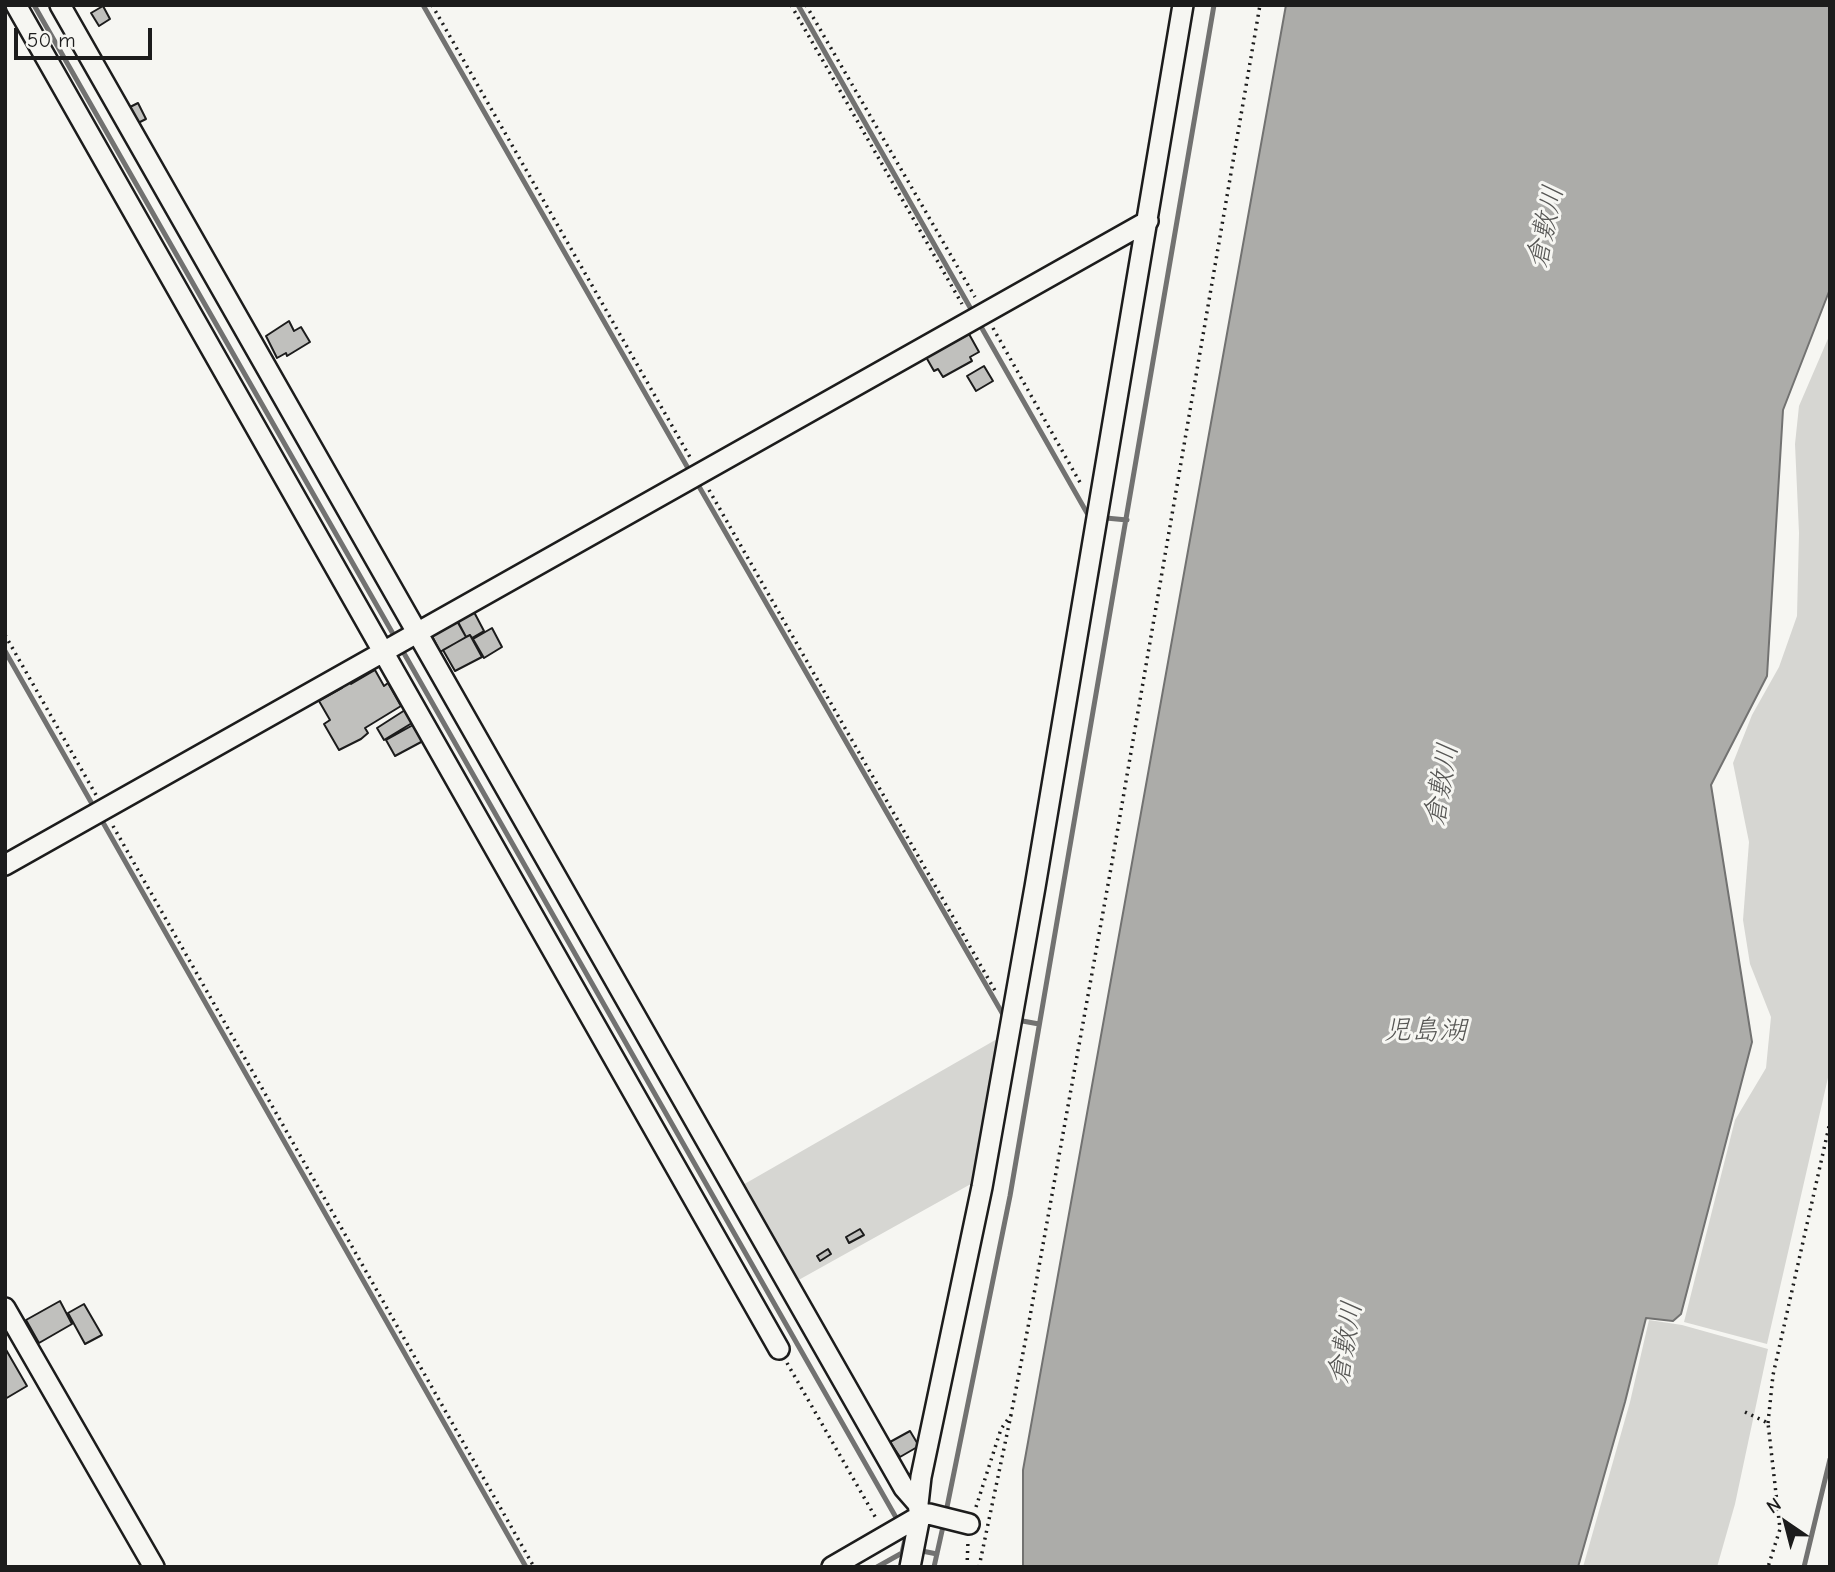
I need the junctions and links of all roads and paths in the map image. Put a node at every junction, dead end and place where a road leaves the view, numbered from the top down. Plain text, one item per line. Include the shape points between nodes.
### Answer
1 (16, 5) edge
2 (60, 5) edge
3 (432, 5) edge
4 (791, 5) edge
5 (806, 5) edge
6 (1183, 5) edge
7 (1260, 5) edge
8 (1148, 221) junction
9 (977, 317) junction
10 (699, 473) junction
11 (1099, 509) junction
12 (5, 635) edge
13 (399, 642) junction
14 (104, 810) junction
15 (5, 865) edge
16 (1014, 1008) junction
17 (1830, 1122) edge
18 (5, 1308) edge
19 (779, 1349) joint
20 (1745, 1412) dead end
21 (1011, 1415) junction
22 (1768, 1423) junction
23 (964, 1522) junction
24 (910, 1532) edge
25 (154, 1567) edge
26 (534, 1567) edge
27 (832, 1567) edge
28 (967, 1567) edge
29 (979, 1567) edge
30 (1768, 1567) edge

1 - 13 street
2 - 13 street
3 - 10 path
4 - 9 path
5 - 9 path
6 - 8 street
7 - 21 path
8 - 9 street
8 - 11 street
9 - 10 street
9 - 11 path
10 - 13 street
10 - 16 path via 994,989
11 - 16 street
12 - 14 path
13 - 14 street
13 - 19 street
13 - 24 street via 897,1476
14 - 15 street
14 - 26 path
16 - 24 street
17 - 22 path via 1773,1375
18 - 25 street
19 - 24 path
20 - 22 path
21 - 23 path via 1001,1429
21 - 29 path
22 - 30 path via 1780,1529
23 - 24 street
23 - 28 path
24 - 27 street

